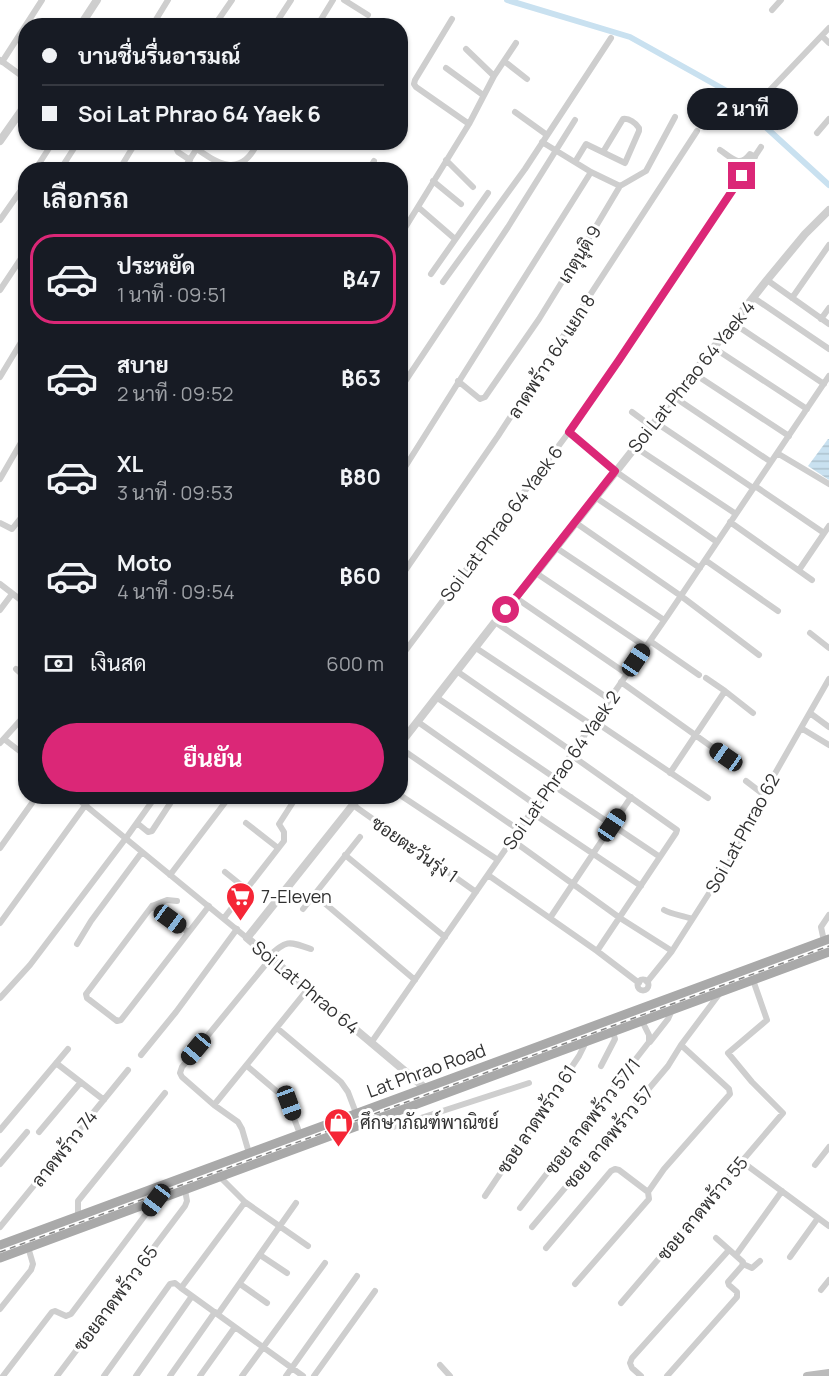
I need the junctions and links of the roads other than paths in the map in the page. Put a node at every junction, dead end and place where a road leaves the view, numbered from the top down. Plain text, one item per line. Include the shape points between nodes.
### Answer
1 (42, 0) edge
2 (97, 0) edge
3 (168, 0) edge
4 (232, 0) edge
5 (291, 0) edge
6 (333, 0) edge
7 (344, 0) edge
8 (781, 0) edge
9 (772, 10) dead end
10 (368, 15) dead end
11 (30, 18) edge
12 (85, 18) edge
13 (157, 18) edge
14 (220, 18) edge
15 (279, 18) edge
16 (321, 18) edge
17 (452, 19) dead end
18 (829, 28) edge
19 (18, 36) edge
20 (822, 36) junction
21 (611, 38) dead end
22 (516, 43) dead end
23 (829, 43) edge
24 (466, 49) dead end
25 (1, 61) edge
26 (504, 61) junction
27 (446, 68) dead end
28 (18, 73) edge
29 (494, 76) junction
30 (527, 79) dead end
31 (770, 90) dead end
32 (483, 95) junction
33 (516, 112) dead end
34 (18, 115) edge
35 (675, 117) dead end
36 (829, 119) edge
37 (575, 120) dead end
38 (469, 124) junction
39 (697, 131) dead end
40 (817, 133) dead end
41 (547, 135) junction
42 (0, 141) edge
43 (542, 142) junction
44 (761, 147) dead end
45 (177, 150) edge
46 (196, 150) edge
47 (204, 150) edge
48 (254, 150) edge
49 (556, 150) junction
50 (720, 150) dead end
51 (603, 152) junction
52 (755, 157) junction
53 (190, 160) joint
54 (446, 160) junction
55 (218, 162) edge
56 (242, 162) edge
57 (575, 162) junction
58 (591, 172) junction
59 (433, 181) junction
60 (620, 186) junction
61 (473, 187) dead end
62 (18, 194) edge
63 (488, 194) dead end
64 (461, 204) dead end
65 (418, 207) junction
66 (829, 210) edge
67 (0, 220) edge
68 (408, 223) edge
69 (455, 239) junction
70 (829, 245) edge
71 (18, 263) edge
72 (431, 274) dead end
73 (767, 280) junction
74 (443, 282) dead end
75 (0, 290) edge
76 (754, 298) junction
77 (792, 298) junction
78 (829, 308) edge
79 (821, 319) junction
80 (733, 323) junction
81 (829, 324) edge
82 (18, 347) edge
83 (829, 349) edge
84 (717, 350) junction
85 (693, 373) junction
86 (829, 376) edge
87 (0, 377) edge
88 (408, 377) edge
89 (458, 381) junction
90 (824, 384) junction
91 (674, 397) junction
92 (807, 410) junction
93 (632, 412) dead end
94 (653, 424) junction
95 (569, 432) junction
96 (789, 436) junction
97 (635, 447) junction
98 (18, 448) edge
99 (777, 453) junction
100 (408, 462) edge
101 (771, 462) junction
102 (615, 471) junction
103 (0, 479) edge
104 (829, 484) edge
105 (754, 487) junction
106 (595, 497) junction
107 (736, 514) junction
108 (18, 522) edge
109 (730, 522) junction
110 (0, 523) edge
111 (576, 523) junction
112 (829, 526) edge
113 (824, 533) junction
114 (717, 542) junction
115 (555, 547) junction
116 (705, 560) junction
117 (408, 566) edge
118 (700, 568) junction
119 (798, 570) junction
120 (536, 573) junction
121 (812, 580) dead end
122 (0, 584) edge
123 (12, 594) junction
124 (681, 596) junction
125 (516, 597) junction
126 (18, 598) edge
127 (0, 610) edge
128 (778, 611) dead end
129 (664, 620) junction
130 (495, 622) junction
131 (810, 633) dead end
132 (650, 641) junction
133 (408, 647) edge
134 (645, 647) junction
135 (476, 648) junction
136 (829, 648) edge
137 (759, 656) dead end
138 (458, 672) junction
139 (627, 674) junction
140 (699, 675) dead end
141 (706, 678) dead end
142 (829, 680) edge
143 (621, 682) junction
144 (725, 691) junction
145 (436, 697) junction
146 (609, 699) junction
147 (753, 713) dead end
148 (810, 713) junction
149 (418, 722) junction
150 (18, 723) edge
151 (593, 723) junction
152 (829, 727) edge
153 (801, 728) junction
154 (408, 735) edge
155 (696, 736) junction
156 (2, 741) edge
157 (829, 746) edge
158 (18, 751) edge
159 (408, 752) edge
160 (572, 754) junction
161 (726, 757) dead end
162 (670, 773) junction
163 (553, 781) junction
164 (746, 781) dead end
165 (763, 794) junction
166 (631, 797) junction
167 (708, 798) dead end
168 (408, 800) edge
169 (31, 804) edge
170 (151, 804) edge
171 (169, 804) edge
172 (224, 804) edge
173 (292, 804) edge
174 (353, 805) joint
175 (85, 806) joint
176 (536, 806) junction
177 (531, 812) junction
178 (246, 823) dead end
179 (137, 824) junction
180 (612, 825) junction
181 (519, 830) junction
182 (360, 837) dead end
183 (126, 838) junction
184 (512, 840) junction
185 (0, 848) edge
186 (278, 848) junction
187 (142, 852) junction
188 (593, 853) junction
189 (345, 855) junction
190 (660, 857) junction
191 (498, 861) junction
192 (225, 872) dead end
193 (170, 875) junction
194 (488, 875) junction
195 (572, 885) junction
196 (641, 886) junction
197 (246, 889) junction
198 (476, 892) junction
199 (315, 895) junction
200 (177, 901) dead end
201 (152, 906) junction
202 (208, 906) junction
203 (303, 909) dead end
204 (664, 910) dead end
205 (829, 915) edge
206 (224, 918) junction
207 (550, 918) junction
208 (620, 918) junction
209 (692, 919) junction
210 (0, 923) edge
211 (237, 929) junction
212 (189, 932) junction
213 (445, 937) junction
214 (247, 938) junction
215 (827, 940) edge
216 (78, 944) dead end
217 (311, 949) dead end
218 (597, 951) junction
219 (672, 951) junction
220 (829, 952) edge
221 (270, 957) junction
222 (749, 969) junction
223 (415, 980) junction
224 (753, 980) junction
225 (647, 982) junction
226 (639, 983) junction
227 (308, 989) junction
228 (644, 991) junction
229 (720, 992) junction
230 (0, 998) edge
231 (650, 1005) junction
232 (672, 1010) junction
233 (642, 1021) junction
234 (277, 1028) junction
235 (613, 1032) junction
236 (586, 1042) junction
237 (649, 1042) junction
238 (371, 1043) junction
239 (681, 1045) junction
240 (68, 1049) dead end
241 (141, 1055) dead end
242 (56, 1063) junction
243 (247, 1066) junction
244 (601, 1066) dead end
245 (128, 1070) dead end
246 (81, 1082) junction
247 (529, 1083) dead end
248 (425, 1088) junction
249 (165, 1093) dead end
250 (430, 1099) junction
251 (104, 1100) junction
252 (214, 1105) junction
253 (356, 1113) junction
254 (393, 1127) dead end
255 (0, 1130) edge
256 (27, 1132) dead end
257 (39, 1132) dead end
258 (300, 1134) junction
259 (829, 1147) edge
260 (249, 1153) junction
261 (741, 1161) junction
262 (0, 1164) edge
263 (815, 1165) dead end
264 (220, 1177) junction
265 (185, 1190) junction
266 (648, 1191) junction
267 (782, 1191) junction
268 (485, 1196) dead end
269 (156, 1200) junction
270 (245, 1202) junction
271 (296, 1203) dead end
272 (520, 1208) dead end
273 (78, 1216) junction
274 (818, 1218) junction
275 (279, 1226) junction
276 (829, 1226) edge
277 (0, 1227) edge
278 (532, 1227) dead end
279 (716, 1238) dead end
280 (4, 1243) edge
281 (308, 1246) dead end
282 (28, 1247) junction
283 (546, 1248) dead end
284 (729, 1250) junction
285 (10, 1254) junction
286 (260, 1255) junction
287 (736, 1255) junction
288 (790, 1257) dead end
289 (0, 1258) edge
290 (760, 1262) dead end
291 (325, 1263) dead end
292 (743, 1264) junction
293 (287, 1274) dead end
294 (357, 1276) dead end
295 (829, 1280) edge
296 (240, 1284) junction
297 (575, 1284) dead end
298 (181, 1288) junction
299 (821, 1290) dead end
300 (375, 1291) dead end
301 (192, 1296) junction
302 (267, 1303) dead end
303 (621, 1303) dead end
304 (0, 1309) edge
305 (217, 1313) junction
306 (235, 1327) junction
307 (263, 1347) junction
308 (440, 1365) dead end
309 (291, 1368) junction
310 (829, 1373) edge
311 (3, 1376) edge
312 (57, 1376) edge
313 (104, 1376) edge
314 (136, 1376) edge
315 (170, 1376) edge
316 (200, 1376) edge
317 (242, 1376) edge
318 (286, 1376) edge
319 (303, 1376) edge
320 (314, 1376) edge
321 (450, 1376) edge
322 (640, 1376) edge
323 (668, 1376) edge
324 (809, 1376) edge

1 - 11 street
2 - 12 street
3 - 13 street
4 - 14 street
5 - 15 street
6 - 16 street
7 - 10 street
8 - 9 street
17 - 38 street via 414,84
18 - 20 street
19 - 25 street
20 - 23 street
20 - 31 street
21 - 41 street
22 - 26 street
24 - 29 street
25 - 28 street
26 - 29 street
26 - 30 street
27 - 32 street
29 - 32 street
32 - 38 street
33 - 41 street
34 - 42 street
35 - 60 street, เกตุนุติ 9 via 646,171
36 - 40 street
37 - 49 street
38 - 54 street
39 - 117 street, ลาดพร้าว 64 แยก 8
41 - 43 street
43 - 49 street
43 - 74 street
44 - 52 street, Soi Lat Phrao 64 Yaek 6
45 - 53 street
46 - 53 street
47 - 55 street
48 - 56 street
49 - 57 street
49 - 88 street
50 - 52 street via 741,162 750,154
51 - 51 street via 625,163 637,125 623,119
51 - 57 street via 586,144
52 - 95 street, Soi Lat Phrao 64 Yaek 6
54 - 59 street
54 - 61 street
57 - 58 street
58 - 60 street
58 - 89 street
59 - 64 street
59 - 65 street
60 - 89 street, เกตุนุติ 9 via 485,397 480,399
62 - 67 street
63 - 69 street
65 - 68 street
65 - 69 street
66 - 73 street, Soi Lat Phrao 64 Yaek 4
69 - 72 street
70 - 77 street
71 - 75 street
73 - 76 street, Soi Lat Phrao 64 Yaek 4
73 - 77 street
76 - 80 street, Soi Lat Phrao 64 Yaek 4
76 - 83 street
77 - 79 street
78 - 79 street
79 - 81 street
80 - 84 street, Soi Lat Phrao 64 Yaek 4
80 - 90 street
82 - 87 street
84 - 85 street, Soi Lat Phrao 64 Yaek 4
84 - 92 street
85 - 91 street, Soi Lat Phrao 64 Yaek 4
85 - 96 street
86 - 90 street, Soi Lat Phrao 64 Yaek 2
89 - 100 street
90 - 92 street, Soi Lat Phrao 64 Yaek 2
91 - 94 street, Soi Lat Phrao 64 Yaek 4
91 - 101 street
92 - 96 street, Soi Lat Phrao 64 Yaek 2
93 - 94 street
94 - 97 street, Soi Lat Phrao 64 Yaek 4
94 - 105 street
95 - 102 street
95 - 133 street, Soi Lat Phrao 64 Yaek 6
96 - 99 street, Soi Lat Phrao 64 Yaek 2
97 - 102 street, Soi Lat Phrao 64 Yaek 4
97 - 107 street
98 - 103 street
99 - 101 street, Soi Lat Phrao 64 Yaek 2
99 - 104 street
101 - 105 street, Soi Lat Phrao 64 Yaek 2
102 - 106 street, Soi Lat Phrao 64 Yaek 4
102 - 114 street
105 - 107 street, Soi Lat Phrao 64 Yaek 2
105 - 113 street
106 - 111 street, Soi Lat Phrao 64 Yaek 4
106 - 118 street
107 - 109 street, Soi Lat Phrao 64 Yaek 2
108 - 110 street via 12,529
109 - 114 street, Soi Lat Phrao 64 Yaek 2
109 - 119 street
111 - 115 street, Soi Lat Phrao 64 Yaek 4
111 - 124 street
112 - 113 street
113 - 119 street
114 - 116 street, Soi Lat Phrao 64 Yaek 2
115 - 120 street, Soi Lat Phrao 64 Yaek 4
115 - 129 street
116 - 118 street, Soi Lat Phrao 64 Yaek 2
116 - 128 street
118 - 124 street, Soi Lat Phrao 64 Yaek 2
119 - 121 street
120 - 125 street, Soi Lat Phrao 64 Yaek 4
120 - 134 street
122 - 123 street
123 - 126 street
123 - 127 street
124 - 129 street, Soi Lat Phrao 64 Yaek 2
124 - 137 street
125 - 130 street, Soi Lat Phrao 64 Yaek 4
125 - 139 street
129 - 132 street, Soi Lat Phrao 64 Yaek 2
130 - 135 street, Soi Lat Phrao 64 Yaek 4
130 - 146 street
131 - 136 street
132 - 134 street, Soi Lat Phrao 64 Yaek 2
132 - 140 street
134 - 139 street, Soi Lat Phrao 64 Yaek 2
135 - 138 street, Soi Lat Phrao 64 Yaek 4
135 - 151 street
138 - 145 street, Soi Lat Phrao 64 Yaek 4
138 - 160 street
139 - 143 street, Soi Lat Phrao 64 Yaek 2
141 - 144 street
142 - 148 street, Soi Lat Phrao 62
143 - 146 street, Soi Lat Phrao 64 Yaek 2
143 - 155 street
144 - 147 street
144 - 155 street
145 - 149 street, Soi Lat Phrao 64 Yaek 4
145 - 163 street
146 - 151 street, Soi Lat Phrao 64 Yaek 2
148 - 152 street
148 - 153 street, Soi Lat Phrao 62
149 - 154 street, Soi Lat Phrao 64 Yaek 4
149 - 176 street
150 - 156 street
151 - 160 street, Soi Lat Phrao 64 Yaek 2
151 - 162 street
153 - 157 street
153 - 165 street, Soi Lat Phrao 62
155 - 161 street
155 - 162 street
156 - 158 street
159 - 181 street
160 - 163 street, Soi Lat Phrao 64 Yaek 2
160 - 166 street
162 - 167 street
163 - 176 street, Soi Lat Phrao 64 Yaek 2
163 - 180 street
164 - 165 street
165 - 209 street, Soi Lat Phrao 62 via 731,859
166 - 180 street
166 - 190 street via 677,830
168 - 191 street
169 - 185 street
170 - 179 street
171 - 179 street via 150,832
172 - 193 street
173 - 186 street via 279,824 284,841
174 - 198 street, ซอยตะวันรุ่ง 1
174 - 214 street
175 - 183 street, Soi Lat Phrao 64
175 - 210 street
176 - 177 street, Soi Lat Phrao 64 Yaek 2
177 - 181 street, Soi Lat Phrao 64 Yaek 2
177 - 188 street
178 - 186 street
179 - 183 street
180 - 188 street
180 - 190 street
181 - 184 street, Soi Lat Phrao 64 Yaek 2
182 - 189 street
183 - 187 street, Soi Lat Phrao 64
183 - 230 street via 30,965
184 - 191 street, Soi Lat Phrao 64 Yaek 2
184 - 195 street
186 - 197 street
187 - 193 street, Soi Lat Phrao 64
187 - 216 street
188 - 195 street
188 - 196 street
189 - 199 street
189 - 213 street
190 - 196 street
191 - 194 street, Soi Lat Phrao 64 Yaek 2
192 - 197 street
193 - 202 street, Soi Lat Phrao 64
194 - 198 street, Soi Lat Phrao 64 Yaek 2
194 - 207 street
195 - 207 street
195 - 208 street
196 - 208 street
197 - 206 street
198 - 213 street, Soi Lat Phrao 64 Yaek 2
199 - 203 street
199 - 223 street
200 - 201 street via 166,900
201 - 212 street
201 - 212 street via 86,994 117,1021
202 - 206 street, Soi Lat Phrao 64
202 - 212 street
204 - 209 street
205 - 215 street via 821,927
206 - 211 street, Soi Lat Phrao 64
207 - 218 street
208 - 218 street
208 - 219 street
209 - 219 street, Soi Lat Phrao 62
211 - 214 street, Soi Lat Phrao 64
211 - 241 street
213 - 223 street, Soi Lat Phrao 64 Yaek 2
214 - 221 street, Soi Lat Phrao 64
215 - 222 main road, Lat Phrao Road
217 - 221 street via 283,944
218 - 226 street
219 - 225 street, Soi Lat Phrao 62
220 - 224 main road, Lat Phrao Road
221 - 227 street, Soi Lat Phrao 64
221 - 252 street via 182,1067 182,1077
222 - 224 main road
222 - 231 main road, Lat Phrao Road
223 - 238 street, Soi Lat Phrao 64 Yaek 2
224 - 229 main road, Lat Phrao Road
224 - 261 street, ซอย ลาดพร้าว 55 via 767,1020 728,1053 783,1113
225 - 226 street
225 - 228 street, Soi Lat Phrao 62
226 - 228 street via 638,988
227 - 234 street
227 - 238 street, Soi Lat Phrao 64
228 - 231 street
229 - 232 main road, Lat Phrao Road
229 - 239 street, ซอย ลาดพร้าว 57
231 - 248 main road, Lat Phrao Road
232 - 233 main road, Lat Phrao Road
232 - 237 street
233 - 235 main road, Lat Phrao Road
233 - 237 street, ซอย ลาดพร้าว 57/1
234 - 243 street
234 - 253 street via 341,1082
235 - 236 main road, Lat Phrao Road
235 - 244 street via 615,1039
236 - 250 main road, Lat Phrao Road
236 - 268 street, ซอย ลาดพร้าว 61
237 - 272 street, ซอย ลาดพร้าว 57/1
238 - 248 street, Soi Lat Phrao 64
239 - 266 street via 730,1094
239 - 278 street, ซอย ลาดพร้าว 57 via 668,1066
240 - 242 street
242 - 246 street
242 - 255 street
243 - 252 street
243 - 258 street via 287,1100
245 - 251 street, ลาดพร้าว 74
246 - 251 street
246 - 257 street
247 - 254 street
248 - 250 main road
248 - 253 main road, Lat Phrao Road
249 - 273 street via 78,1201
250 - 264 main road, Lat Phrao Road
251 - 277 street, ลาดพร้าว 74
252 - 260 street via 238,1122
253 - 258 main road, Lat Phrao Road
256 - 262 street
258 - 260 main road, Lat Phrao Road
259 - 263 street
260 - 273 main road, Lat Phrao Road
261 - 267 street
261 - 303 street, ซอย ลาดพร้าว 55
264 - 265 main road, Lat Phrao Road
264 - 270 street
265 - 269 main road, Lat Phrao Road
265 - 312 street, ซอยลาดพร้าว 65 via 185,1206
266 - 283 street, ซอย ลาดพร้าว 57 via 619,1170 610,1171
266 - 297 street via 649,1199
267 - 274 street
267 - 287 street
269 - 282 main road, Lat Phrao Road
269 - 311 street via 71,1314 52,1312
270 - 275 street
270 - 298 street
271 - 275 street
273 - 280 main road, Lat Phrao Road
274 - 276 street
274 - 288 street
275 - 281 street
275 - 286 street
279 - 284 street
280 - 285 main road
282 - 285 main road, Lat Phrao Road
282 - 304 street via 31,1270
284 - 287 street
284 - 322 street via 632,1358 632,1368
285 - 289 main road, Lat Phrao Road
286 - 293 street
286 - 296 street
287 - 292 street
290 - 292 street via 752,1268
291 - 307 street
292 - 323 street via 728,1282 737,1297
294 - 309 street
295 - 299 street
296 - 302 street
296 - 305 street
298 - 301 street
298 - 313 street via 170,1284
300 - 320 street
301 - 305 street
301 - 314 street
305 - 306 street
305 - 315 street
306 - 307 street
306 - 316 street
307 - 309 street
307 - 317 street
308 - 321 street
309 - 318 street
309 - 319 street
310 - 324 main road

